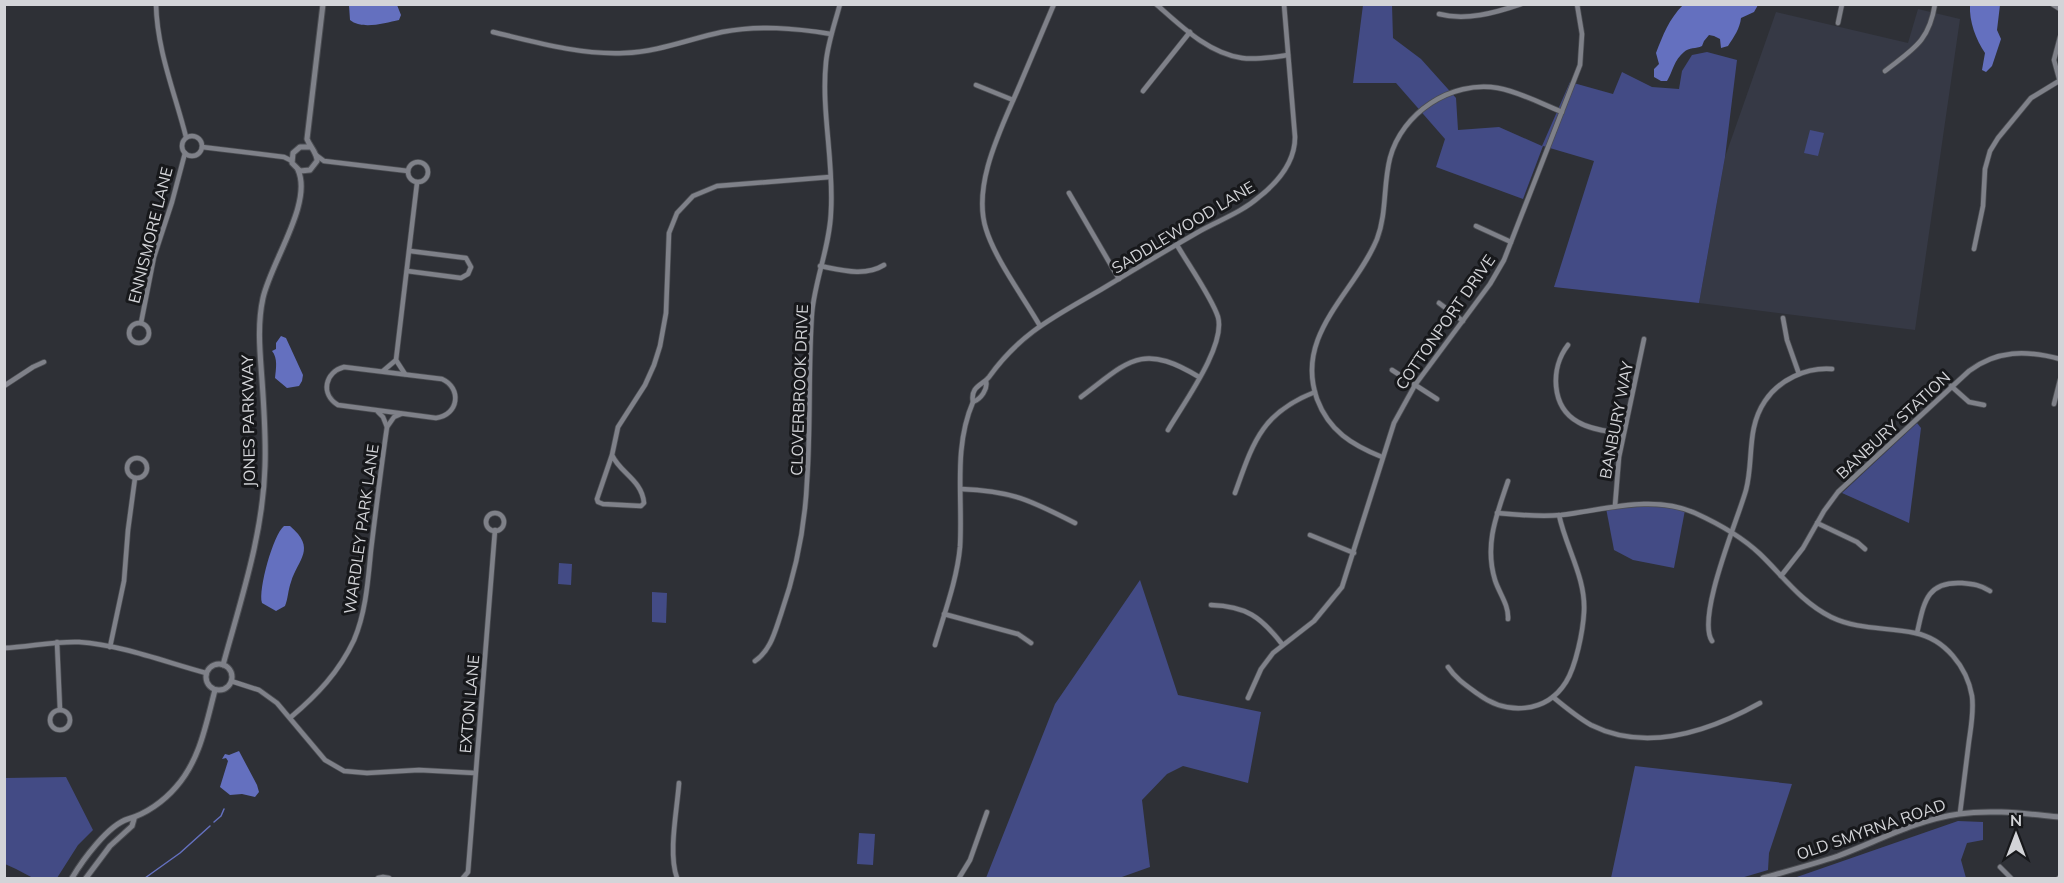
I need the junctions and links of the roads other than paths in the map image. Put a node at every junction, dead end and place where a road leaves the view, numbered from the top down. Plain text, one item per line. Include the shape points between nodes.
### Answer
1 (156, 4) edge
2 (323, 4) edge
3 (840, 4) edge
4 (1054, 4) edge
5 (1156, 4) edge
6 (1284, 4) edge
7 (1521, 4) edge
8 (1577, 4) edge
9 (1842, 4) edge
10 (1935, 4) edge
11 (2052, 4) edge
12 (2060, 9) edge
13 (1439, 14) dead end
14 (1838, 23) dead end
15 (493, 32) dead end
16 (1190, 32) junction
17 (831, 34) junction
18 (2060, 37) edge
19 (1288, 55) junction
20 (1885, 71) dead end
21 (2059, 81) edge
22 (976, 85) dead end
23 (1143, 91) dead end
24 (1013, 100) junction
25 (1562, 112) junction
26 (186, 137) junction
27 (307, 139) junction
28 (202, 147) junction
29 (300, 147) junction
30 (310, 147) junction
31 (185, 153) junction
32 (293, 153) junction
33 (316, 155) junction
34 (284, 157) junction
35 (292, 161) junction
36 (324, 161) junction
37 (315, 165) junction
38 (298, 170) junction
39 (307, 171) junction
40 (408, 171) junction
41 (830, 177) junction
42 (302, 179) junction
43 (417, 183) junction
44 (1069, 193) dead end
45 (1476, 226) dead end
46 (1511, 242) junction
47 (1177, 245) junction
48 (1974, 249) dead end
49 (410, 250) junction
50 (884, 265) dead end
51 (820, 266) junction
52 (407, 271) junction
53 (1119, 279) junction
54 (1438, 303) dead end
55 (1783, 318) dead end
56 (1463, 321) junction
57 (141, 323) junction
58 (1040, 326) junction
59 (1644, 339) dead end
60 (1568, 345) dead end
61 (2060, 359) edge
62 (396, 360) junction
63 (44, 362) dead end
64 (1833, 369) dead end
65 (1392, 370) dead end
66 (383, 371) junction
67 (405, 374) junction
68 (1799, 374) junction
69 (1199, 377) junction
70 (2060, 380) edge
71 (1415, 385) junction
72 (4, 386) edge
73 (1951, 386) junction
74 (1315, 392) junction
75 (1081, 397) dead end
76 (1437, 399) dead end
77 (2054, 404) dead end
78 (1984, 405) dead end
79 (376, 411) junction
80 (401, 414) junction
81 (387, 427) junction
82 (1168, 429) dead end
83 (1623, 434) junction
84 (612, 454) junction
85 (1382, 457) junction
86 (135, 478) junction
87 (1508, 481) dead end
88 (961, 489) junction
89 (1234, 493) dead end
90 (1615, 507) junction
91 (1497, 513) junction
92 (1559, 515) junction
93 (1075, 523) dead end
94 (1817, 523) junction
95 (495, 530) dead end
96 (1731, 532) junction
97 (1310, 535) dead end
98 (1865, 549) dead end
99 (1354, 553) junction
100 (1781, 576) junction
101 (1990, 591) dead end
102 (1211, 604) dead end
103 (944, 614) junction
104 (1508, 619) dead end
105 (1917, 633) junction
106 (1712, 641) dead end
107 (57, 642) junction
108 (1031, 643) dead end
109 (1282, 644) junction
110 (935, 645) dead end
111 (110, 647) junction
112 (4, 648) edge
113 (755, 660) dead end
114 (223, 665) junction
115 (1448, 667) dead end
116 (206, 673) junction
117 (231, 681) junction
118 (216, 690) junction
119 (1553, 697) junction
120 (1248, 698) dead end
121 (1760, 703) dead end
122 (60, 710) junction
123 (291, 717) junction
124 (476, 773) junction
125 (679, 783) dead end
126 (987, 812) dead end
127 (1960, 813) junction
128 (2060, 818) edge
129 (135, 819) junction
130 (2000, 867) dead end
131 (72, 879) edge
132 (86, 879) edge
133 (378, 879) edge
134 (389, 879) edge
135 (464, 879) edge
136 (470, 879) edge
137 (677, 879) edge
138 (959, 879) edge
139 (1763, 879) edge
140 (2011, 879) edge

1 - 26 street via 160,46
2 - 27 street
3 - 17 street, CLOVERBROOK DRIVE
4 - 24 street
5 - 16 street
6 - 19 street, SADDLEWOOD LANE
7 - 13 street via 1478,16
8 - 25 street, COTTONPORT DRIVE via 1581,58
9 - 14 street
10 - 20 street via 1924,38
11 - 12 street
15 - 17 street via 611,54 647,51 746,28
16 - 19 street via 1219,51 1241,58
16 - 23 street
17 - 41 street, CLOVERBROOK DRIVE via 825,79
18 - 21 street via 2054,59
19 - 47 street, SADDLEWOOD LANE via 1295,140 1286,168 1253,202
21 - 48 street via 2031,98 1990,152
22 - 24 street
24 - 58 street via 986,174 984,220 993,245
25 - 46 street, COTTONPORT DRIVE
25 - 74 street via 1504,90 1476,87 1436,100 1409,121 1390,156 1376,240 1316,343 1311,366
26 - 28 street via 197,136
26 - 31 street via 182,144
27 - 29 street
27 - 30 street
28 - 31 street via 196,155
28 - 34 street
29 - 30 street
29 - 32 street
30 - 33 street
31 - 57 street, ENNISMORE LANE via 154,257
32 - 34 street
32 - 35 street
33 - 36 street
33 - 37 street
34 - 35 street
35 - 38 street
36 - 37 street
36 - 40 street
37 - 39 street
38 - 39 street
38 - 42 street
39 - 42 street, JONES PARKWAY
40 - 43 street
40 - 43 street via 414,163 427,166 426,179
41 - 51 street, CLOVERBROOK DRIVE via 831,217
41 - 84 street via 720,185 684,204 669,233 666,313 657,357 644,387 618,427
42 - 114 street, JONES PARKWAY via 297,213 274,264 261,308 265,458 260,525
43 - 49 street
44 - 53 street
45 - 46 street
46 - 56 street, COTTONPORT DRIVE via 1490,284
47 - 53 street, SADDLEWOOD LANE
47 - 69 street via 1219,321 1217,343
49 - 52 street
49 - 52 street via 466,258 471,267 461,278
50 - 51 street via 863,272
51 - 113 street, CLOVERBROOK DRIVE via 812,314 807,481 800,540 789,590 768,650
52 - 62 street
53 - 58 street, SADDLEWOOD LANE
54 - 56 street
55 - 68 street
56 - 71 street, COTTONPORT DRIVE
57 - 57 street, ENNISMORE LANE via 129,331 131,340 137,343 149,335 148,328
58 - 88 street, SADDLEWOOD LANE via 1009,351 975,390 963,434
59 - 83 street, BANBURY WAY
60 - 83 street via 1556,378 1561,405 1580,423
61 - 73 street, BANBURY STATION via 2025,352 1998,356
62 - 66 street
62 - 67 street
63 - 72 street
64 - 68 street
65 - 71 street
66 - 67 street
66 - 79 street via 341,368 332,372 327,383 329,398 338,405
67 - 80 street via 445,380 453,387 456,400 452,410 441,417
68 - 96 street via 1774,390 1757,415 1748,483
69 - 75 street via 1170,361 1141,359 1123,366
69 - 82 street
70 - 77 street
71 - 76 street
71 - 85 street, COTTONPORT DRIVE
73 - 78 street via 1969,402
73 - 94 street, BANBURY STATION via 1847,483
74 - 85 street via 1325,416 1340,434
74 - 89 street via 1286,405 1271,419 1251,451
79 - 80 street
79 - 81 street, WARDLEY PARK LANE
80 - 81 street, WARDLEY PARK LANE
81 - 123 street, WARDLEY PARK LANE via 358,630 329,681
83 - 90 street, BANBURY WAY
84 - 84 street via 597,501 641,506 644,503 638,486
85 - 99 street, COTTONPORT DRIVE
86 - 86 street via 142,477 147,469 145,462 136,457 126,466 127,473
86 - 111 street via 124,581
87 - 91 street
88 - 93 street via 1018,496
88 - 103 street, SADDLEWOOD LANE via 960,550
90 - 92 street
90 - 96 street via 1649,504 1685,510
91 - 92 street
91 - 104 street via 1491,561
92 - 119 street via 1583,588 1584,609 1572,669
94 - 98 street
94 - 100 street, BANBURY STATION
95 - 124 street, EXTON LANE
96 - 100 street via 1755,549
96 - 106 street via 1708,627
97 - 99 street
99 - 109 street, COTTONPORT DRIVE via 1342,587 1321,615
100 - 105 street via 1807,602 1837,620
101 - 105 street via 1965,584 1939,585 1925,602
102 - 109 street via 1232,606 1252,614
103 - 108 street via 1018,634
103 - 110 street, SADDLEWOOD LANE
105 - 127 street via 1950,652 1963,669 1971,691 1972,716
107 - 111 street
107 - 112 street
107 - 122 street
109 - 120 street, COTTONPORT DRIVE via 1264,664
111 - 116 street
114 - 116 street via 211,667
114 - 117 street via 230,671
115 - 119 street via 1493,704 1525,708
116 - 118 street via 207,682
117 - 118 street via 225,689
117 - 123 street via 269,696
118 - 129 street via 187,774 169,794
119 - 121 street via 1600,729 1647,737 1700,730
122 - 122 street via 52,713 50,719 51,725 60,730 69,726 70,719 68,713
123 - 124 street via 325,760 344,771
124 - 135 street, EXTON LANE via 468,872
125 - 137 street via 673,865
126 - 138 street
127 - 128 street, OLD SMYRNA ROAD
127 - 139 street, OLD SMYRNA ROAD via 1923,822 1837,856
129 - 131 street via 115,827 95,844
129 - 132 street
130 - 140 street
133 - 134 street
135 - 136 street

